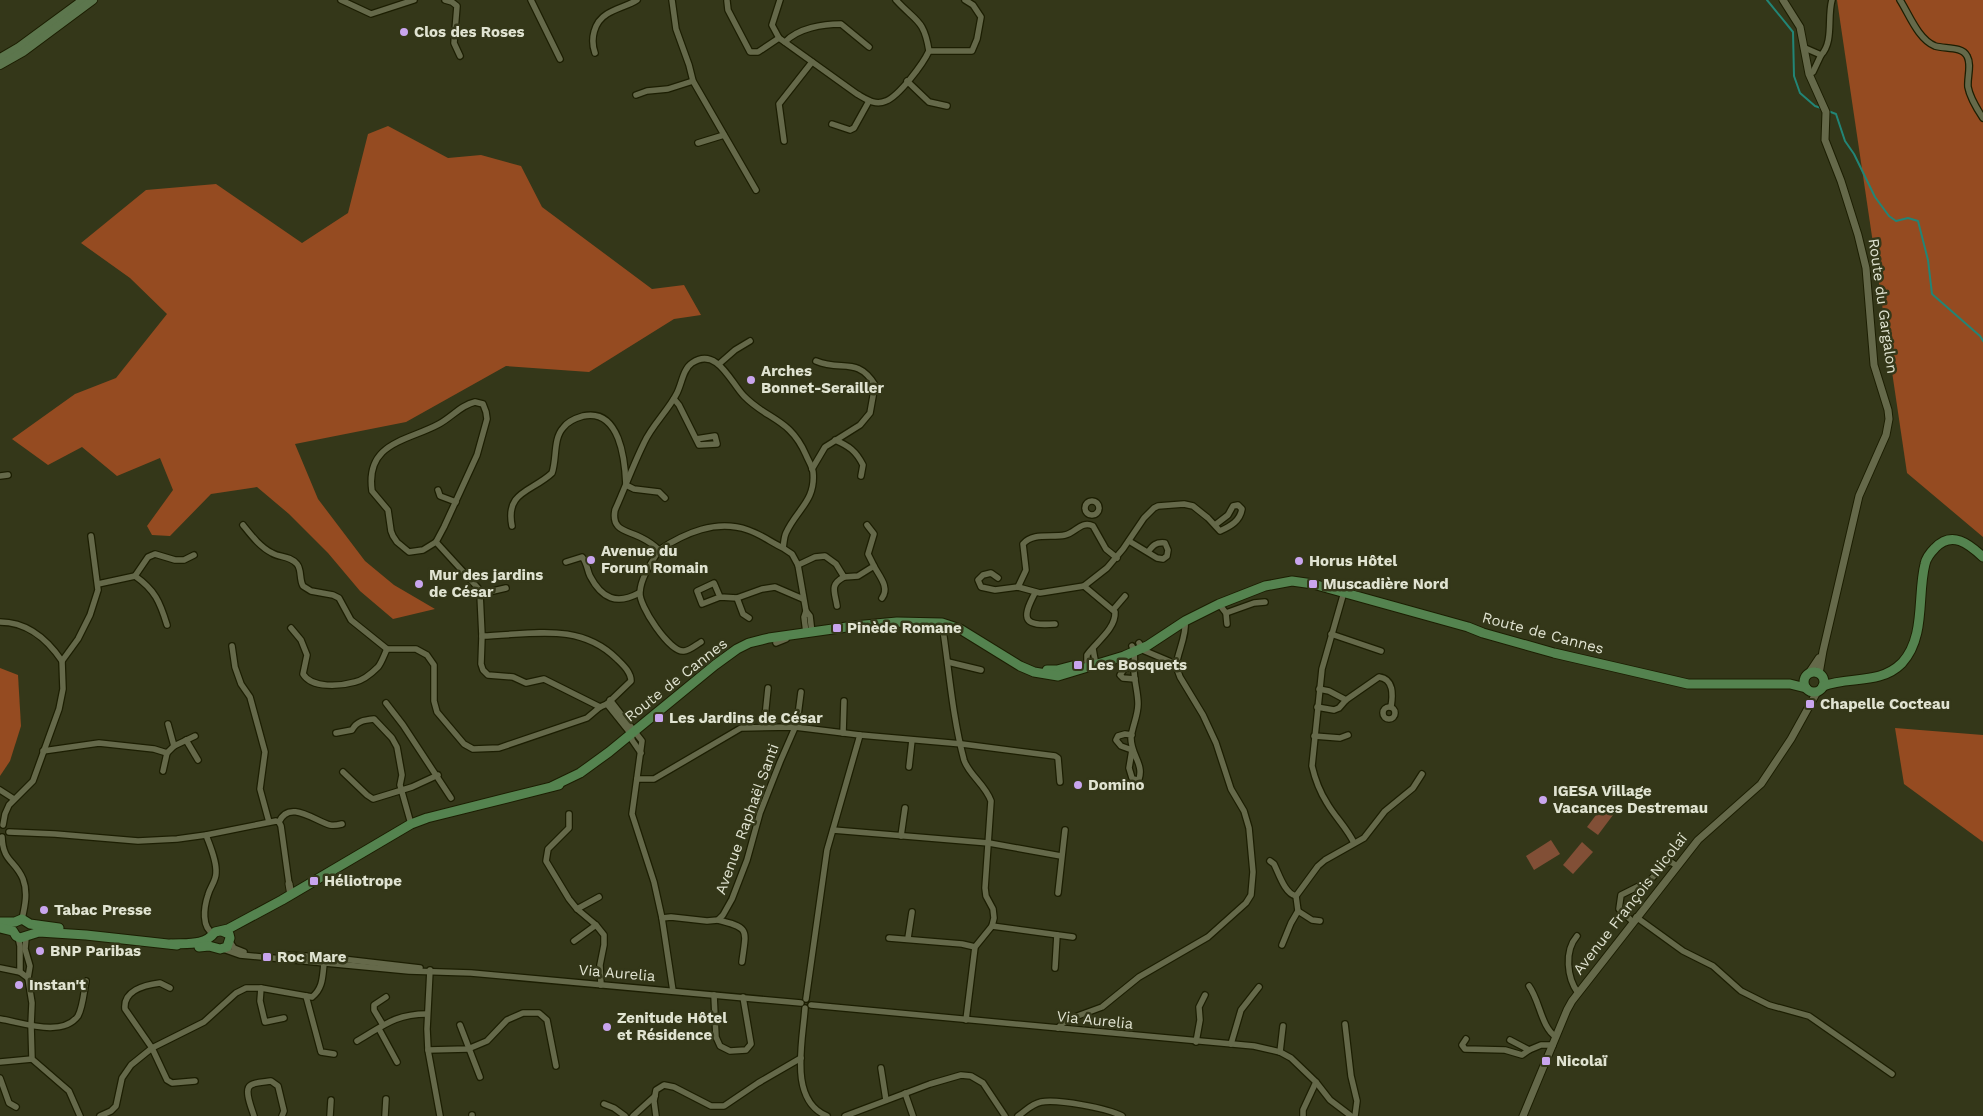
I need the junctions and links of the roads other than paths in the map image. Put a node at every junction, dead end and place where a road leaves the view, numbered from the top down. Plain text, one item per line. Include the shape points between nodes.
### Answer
1 (83, 0) edge
2 (93, 0) edge
3 (341, 0) edge
4 (414, 0) edge
5 (445, 0) edge
6 (531, 0) edge
7 (637, 0) edge
8 (672, 0) edge
9 (780, 0) edge
10 (896, 0) edge
11 (966, 0) edge
12 (1783, 0) edge
13 (1832, 0) edge
14 (1900, 0) edge
15 (727, 1) edge
16 (779, 38) junction
17 (785, 42) junction
18 (869, 47) dead end
19 (1804, 48) junction
20 (929, 51) junction
21 (595, 53) dead end
22 (1821, 55) junction
23 (460, 56) dead end
24 (0, 58) edge
25 (560, 59) dead end
26 (812, 62) junction
27 (0, 65) edge
28 (1808, 74) junction
29 (693, 81) junction
30 (907, 81) junction
31 (636, 95) dead end
32 (869, 101) junction
33 (946, 106) dead end
34 (1983, 118) edge
35 (832, 124) dead end
36 (724, 135) junction
37 (784, 141) dead end
38 (698, 143) dead end
39 (756, 190) dead end
40 (750, 341) dead end
41 (816, 361) dead end
42 (719, 364) junction
43 (674, 399) junction
44 (696, 439) dead end
45 (835, 440) junction
46 (812, 469) junction
47 (8, 475) dead end
48 (0, 476) edge
49 (860, 476) dead end
50 (626, 485) junction
51 (438, 490) dead end
52 (665, 498) dead end
53 (456, 502) junction
54 (1092, 515) dead end
55 (1090, 524) junction
56 (243, 525) dead end
57 (1215, 525) junction
58 (512, 526) dead end
59 (867, 526) dead end
60 (91, 536) dead end
61 (436, 542) junction
62 (1129, 542) junction
63 (783, 548) junction
64 (659, 550) junction
65 (1148, 552) dead end
66 (194, 555) dead end
67 (1983, 557) edge
68 (1117, 558) junction
69 (566, 562) dead end
70 (798, 565) junction
71 (874, 566) junction
72 (135, 576) junction
73 (844, 577) junction
74 (998, 578) dead end
75 (98, 584) junction
76 (1084, 586) junction
77 (1018, 587) junction
78 (506, 588) dead end
79 (1344, 592) junction
80 (640, 593) junction
81 (1035, 593) junction
82 (480, 594) junction
83 (1125, 596) dead end
84 (720, 597) dead end
85 (737, 598) junction
86 (882, 598) dead end
87 (803, 599) junction
88 (1265, 602) dead end
89 (1219, 604) junction
90 (837, 606) dead end
91 (1113, 610) junction
92 (1226, 613) junction
93 (749, 618) dead end
94 (1186, 620) junction
95 (0, 622) edge
96 (920, 622) junction
97 (942, 623) junction
98 (1055, 624) dead end
99 (1227, 624) dead end
100 (167, 625) dead end
101 (291, 628) dead end
102 (810, 633) junction
103 (1330, 634) junction
104 (482, 636) junction
105 (822, 636) junction
106 (701, 642) dead end
107 (776, 643) junction
108 (232, 646) dead end
109 (387, 649) junction
110 (1137, 649) junction
111 (1382, 652) dead end
112 (1007, 657) junction
113 (62, 661) junction
114 (948, 662) junction
115 (1092, 662) junction
116 (1106, 662) junction
117 (1134, 666) junction
118 (1176, 666) junction
119 (981, 670) dead end
120 (1066, 674) junction
121 (1135, 679) junction
122 (1814, 683) junction
123 (768, 688) dead end
124 (1319, 689) junction
125 (802, 692) dead end
126 (1346, 700) junction
127 (844, 701) dead end
128 (609, 702) junction
129 (386, 703) dead end
130 (600, 707) junction
131 (1317, 707) junction
132 (1391, 707) dead end
133 (168, 724) dead end
134 (764, 727) junction
135 (795, 728) junction
136 (336, 733) dead end
137 (842, 733) junction
138 (634, 735) junction
139 (860, 735) junction
140 (1132, 735) junction
141 (1348, 735) dead end
142 (195, 736) dead end
143 (1314, 736) junction
144 (47, 739) junction
145 (186, 740) junction
146 (912, 740) junction
147 (962, 744) junction
148 (174, 746) junction
149 (59, 747) junction
150 (43, 751) junction
151 (167, 753) junction
152 (198, 760) dead end
153 (909, 767) dead end
154 (163, 770) dead end
155 (343, 772) dead end
156 (1422, 774) dead end
157 (438, 776) junction
158 (636, 779) junction
159 (1060, 782) dead end
160 (553, 786) junction
161 (0, 790) edge
162 (402, 790) junction
163 (451, 798) dead end
164 (14, 799) junction
165 (905, 808) dead end
166 (569, 814) dead end
167 (270, 822) junction
168 (279, 822) junction
169 (342, 824) dead end
170 (411, 824) junction
171 (2, 826) edge
172 (833, 830) junction
173 (1065, 830) dead end
174 (9, 832) junction
175 (206, 835) junction
176 (1, 836) edge
177 (901, 836) junction
178 (989, 843) junction
179 (1354, 843) junction
180 (1061, 856) junction
181 (7, 858) junction
182 (0, 859) edge
183 (1270, 861) dead end
184 (1677, 866) junction
185 (289, 884) joint
186 (1058, 893) dead end
187 (291, 895) junction
188 (1296, 896) junction
189 (598, 897) dead end
190 (282, 900) junction
191 (576, 908) junction
192 (1298, 911) junction
193 (912, 912) dead end
194 (662, 918) junction
195 (1634, 919) junction
196 (718, 920) junction
197 (1320, 921) dead end
198 (0, 922) edge
199 (23, 922) junction
200 (596, 924) junction
201 (992, 926) junction
202 (0, 928) edge
203 (21, 935) junction
204 (86, 935) junction
205 (1057, 935) junction
206 (1577, 936) dead end
207 (1073, 937) dead end
208 (889, 938) dead end
209 (908, 938) junction
210 (217, 939) junction
211 (230, 940) junction
212 (574, 941) dead end
213 (1282, 946) dead end
214 (975, 947) junction
215 (324, 960) junction
216 (742, 962) dead end
217 (0, 968) edge
218 (1055, 968) dead end
219 (430, 970) junction
220 (20, 972) junction
221 (28, 978) junction
222 (86, 981) dead end
223 (600, 985) junction
224 (1530, 986) dead end
225 (1259, 987) dead end
226 (170, 988) dead end
227 (261, 988) junction
228 (673, 991) junction
229 (1578, 993) junction
230 (714, 995) junction
231 (1205, 995) dead end
232 (306, 996) junction
233 (386, 997) dead end
234 (743, 997) junction
235 (806, 1004) junction
236 (426, 1014) junction
237 (284, 1018) dead end
238 (0, 1019) edge
239 (966, 1020) junction
240 (1346, 1024) dead end
241 (31, 1025) junction
242 (460, 1025) dead end
243 (1283, 1026) dead end
244 (381, 1027) junction
245 (1058, 1028) junction
246 (1556, 1037) junction
247 (1466, 1039) dead end
248 (1510, 1040) dead end
249 (357, 1041) dead end
250 (1196, 1042) junction
251 (1231, 1044) junction
252 (1553, 1046) junction
253 (152, 1048) junction
254 (468, 1049) junction
255 (428, 1050) junction
256 (1529, 1050) junction
257 (1280, 1052) junction
258 (334, 1054) dead end
259 (802, 1058) junction
260 (32, 1059) junction
261 (0, 1062) edge
262 (397, 1062) dead end
263 (556, 1066) dead end
264 (881, 1068) dead end
265 (1892, 1074) dead end
266 (480, 1077) dead end
267 (0, 1078) edge
268 (195, 1081) dead end
269 (1316, 1082) junction
270 (905, 1093) junction
271 (655, 1096) junction
272 (386, 1099) dead end
273 (331, 1100) dead end
274 (886, 1100) junction
275 (604, 1104) dead end
276 (16, 1107) dead end
277 (81, 1115) edge
278 (822, 1115) edge
279 (100, 1116) edge
280 (254, 1116) edge
281 (282, 1116) edge
282 (330, 1116) edge
283 (386, 1116) edge
284 (440, 1116) edge
285 (625, 1116) edge
286 (634, 1116) edge
287 (656, 1116) edge
288 (846, 1116) edge
289 (913, 1116) edge
290 (1005, 1116) edge
291 (1018, 1116) edge
292 (1122, 1116) edge
293 (1303, 1116) edge
294 (1353, 1116) edge
295 (1523, 1116) edge

1 - 24 main road
2 - 27 main road via 23,52
3 - 4 street via 371,14
5 - 23 street via 456,6 454,43
6 - 25 street
7 - 21 street via 600,21 592,36
8 - 29 street via 676,29
9 - 16 street via 772,25
10 - 20 street via 924,28
11 - 20 street via 981,17 978,39 972,51
12 - 19 street, Route du Gargalon via 1800,27
13 - 22 street via 1828,44
14 - 34 street via 1927,40 1935,46 1966,54 1968,86
15 - 16 street via 728,10 750,52 758,52
16 - 17 street
17 - 18 street via 822,24 841,24
17 - 26 street
19 - 22 street
19 - 28 street, Route du Gargalon
20 - 30 street
22 - 28 street via 1813,72
26 - 32 street
26 - 37 street via 779,104
28 - 122 street, Route du Gargalon via 1824,106 1827,119 1825,140 1863,254 1872,352 1889,419 1886,434 1859,496
29 - 31 street
29 - 36 street
30 - 32 street via 886,102
30 - 33 street via 929,102
32 - 35 street via 854,128 850,130
36 - 38 street
36 - 39 street
40 - 42 street
41 - 45 street via 828,366 861,369 875,385 870,413 860,425
42 - 43 street via 707,360 692,363 686,368
42 - 46 street via 744,397 793,432
43 - 44 street
43 - 50 street via 644,442
45 - 46 street via 825,447
45 - 49 street via 858,454 863,465
46 - 63 street via 814,484 810,496 786,534
47 - 48 street
50 - 52 street via 634,490 659,492
50 - 58 street via 622,446 614,430 597,416 578,418 563,427 559,435 552,473 516,498 509,512
50 - 64 street via 615,510 613,518 616,524
51 - 53 street via 440,496
53 - 61 street
53 - 61 street via 477,455 487,419 483,404 475,402 466,404 436,426 392,443 372,471 372,491 388,510 391,531 397,542 409,552 415,552
54 - 55 street
55 - 68 street via 1106,549
55 - 77 street via 1065,535 1026,541 1022,548 1026,570
56 - 109 street via 271,553 295,562 303,586 339,598 351,620
57 - 57 street via 1228,515 1233,506 1238,504 1242,509 1240,517 1230,526 1220,531
57 - 62 street via 1193,506 1158,506 1144,518
59 - 71 street via 874,534 868,554
60 - 75 street
61 - 82 street
62 - 65 street
62 - 68 street
63 - 64 street via 749,530 716,526 694,531
63 - 70 street via 792,554
64 - 80 street
66 - 72 street via 176,560 155,554 148,557
67 - 122 main road, Route de Cannes via 1958,539 1939,544 1925,563 1915,637 1902,663 1873,679
68 - 76 street
69 - 80 street via 582,557 590,577 611,598 624,599
70 - 73 street via 814,557 825,556 836,564
70 - 87 street
71 - 73 street via 858,576
71 - 86 street via 885,585
72 - 75 street
72 - 100 street via 160,602
73 - 90 street via 834,585
74 - 77 street via 992,573 978,580 981,587 988,589
75 - 113 street via 90,615
76 - 81 street
76 - 91 street
77 - 81 street
78 - 82 street
79 - 89 main road, Route de Cannes via 1285,581
79 - 103 street
79 - 122 main road, Route de Cannes via 1554,653 1688,684
80 - 106 street via 650,619 677,650 684,651
81 - 98 street via 1026,616 1036,625
82 - 104 street
83 - 91 street
84 - 85 street
85 - 87 street via 775,587
85 - 93 street via 743,614
87 - 102 street via 810,616
88 - 92 street
89 - 92 street
89 - 94 main road, Route de Cannes
91 - 115 street via 1114,620 1094,649
92 - 99 street
94 - 110 main road, Route de Cannes
94 - 118 street
95 - 113 street via 40,634
96 - 97 main road, Route de Cannes
96 - 102 main road, Route de Cannes
96 - 105 main road, Route de Cannes
97 - 112 main road, Route de Cannes via 960,629
97 - 114 street
101 - 109 street via 301,640 306,655 303,674 308,680 319,683 341,684 362,679 380,665
102 - 105 main road
102 - 107 street
102 - 138 main road, Route de Cannes via 769,638 737,649 652,716
103 - 111 street
103 - 124 street
104 - 128 street via 562,633 590,641 614,657 631,677 631,681
104 - 130 street via 481,664 488,675 526,683 544,678
105 - 107 main road, Route de Cannes
107 - 138 main road, Route de Cannes via 740,652
108 - 167 street via 235,667 250,697 265,752 260,789
109 - 130 street via 416,649 427,655 434,666 437,712 464,744 474,749 500,748 555,730 587,718
110 - 115 main road, Route de Cannes
110 - 116 main road, Route de Cannes
110 - 117 street
110 - 118 street
112 - 115 main road, Route de Cannes via 1047,670
112 - 120 main road, Route de Cannes via 1034,672
113 - 144 street via 63,689
114 - 119 street
114 - 147 street
115 - 116 street
115 - 120 street
116 - 120 main road, Route de Cannes
117 - 121 street
117 - 121 street via 1125,668 1120,675
118 - 245 street via 1203,715 1232,789 1244,810 1254,872 1251,895 1208,937 1146,973 1102,1007 1072,1018
121 - 140 street via 1138,706
122 - 184 street, Avenue François Nicolaï via 1808,708 1761,784 1698,840
123 - 134 street
124 - 126 street
124 - 131 street
125 - 135 street, Avenue Raphaël Santi
126 - 131 street via 1334,710
126 - 132 street via 1379,677 1386,678 1392,694
127 - 137 street
128 - 130 street
128 - 138 street
129 - 157 street
131 - 143 street
133 - 148 street
134 - 135 street
134 - 158 street via 741,728 654,779
135 - 137 street
135 - 196 street, Avenue Raphaël Santi via 760,813 732,899
136 - 162 street via 352,730 355,724 374,719 397,747
137 - 139 street
138 - 158 street via 641,754
138 - 160 main road, Route de Cannes via 587,768
138 - 160 main road, Route de Cannes via 582,777
139 - 146 street
139 - 172 street
140 - 140 street via 1132,750 1116,740 1118,736
141 - 143 street via 1340,738
142 - 145 street
143 - 179 street via 1312,766 1315,780
144 - 149 street
144 - 150 street
145 - 148 street
145 - 152 street
146 - 147 street
146 - 153 street
147 - 159 street via 1055,756 1058,758
147 - 178 street via 968,768 985,788 991,801
148 - 151 street
149 - 150 street
149 - 151 street via 99,743
150 - 164 street via 33,781
151 - 154 street
155 - 162 street via 373,799
156 - 179 street via 1413,788 1385,811 1364,838
157 - 162 street
157 - 163 street
158 - 194 street via 632,814
160 - 170 main road, Route de Cannes
161 - 164 street
162 - 170 street
164 - 171 street via 4,814
165 - 177 street
166 - 191 street via 569,828 548,849 546,861
167 - 168 street
167 - 175 street
168 - 169 street via 290,812 309,814 332,825
168 - 185 street
170 - 187 main road, Route de Cannes
171 - 174 street via 8,827
172 - 177 street
172 - 235 street via 827,850
173 - 180 street
174 - 175 street via 138,841
174 - 176 street
175 - 210 street via 216,871 208,895 205,922 207,930
176 - 181 street
177 - 178 street
178 - 180 street
178 - 201 street via 985,888 993,909
179 - 188 street via 1318,866
180 - 186 street
181 - 182 street
181 - 199 street via 23,879 26,891
183 - 188 street via 1288,892
184 - 195 street, Avenue François Nicolaï
184 - 195 street via 1667,863 1649,882 1621,895 1619,908
185 - 187 street
187 - 190 main road, Route de Cannes
188 - 192 street
189 - 191 street
190 - 210 main road, Route de Cannes
190 - 211 main road, Route de Cannes via 238,929
191 - 200 street
192 - 197 street
192 - 213 street
193 - 209 street
194 - 196 street
194 - 228 street
195 - 229 street, Avenue François Nicolaï
195 - 265 street via 1713,966 1741,991 1768,1005 1808,1016
196 - 216 street via 744,929
198 - 199 main road
199 - 203 main road
199 - 203 main road via 31,930
199 - 204 main road
200 - 212 street
200 - 223 street via 604,935
201 - 205 street
201 - 214 street
202 - 203 main road
203 - 204 main road via 39,932
203 - 220 street
203 - 221 street via 30,966
204 - 210 main road, Route de Cannes via 171,944
205 - 207 street
205 - 218 street
206 - 229 street via 1568,953 1570,974
208 - 209 street
209 - 214 street
210 - 211 main road via 229,934
210 - 211 main road, Route de Cannes via 227,947
210 - 215 street, Via Aurelia via 240,955
211 - 215 street, Via Aurelia via 234,948 243,952
214 - 239 street
215 - 219 street, Via Aurelia via 409,971
215 - 232 street via 322,985 318,993
217 - 220 street
219 - 223 street, Via Aurelia
219 - 236 street
220 - 221 street
221 - 241 street
222 - 241 street via 78,1015 70,1022 40,1029
223 - 228 street, Via Aurelia
224 - 246 street via 1550,1033
225 - 251 street via 1240,1010
226 - 253 street via 160,983 152,984 132,993 124,1002 125,1009
227 - 232 street
227 - 237 street via 260,1001 265,1022
227 - 253 street via 236,992 204,1022
228 - 230 street, Via Aurelia
229 - 246 street, Avenue François Nicolaï
230 - 234 street, Via Aurelia
230 - 234 street via 716,1037 720,1046 730,1052 746,1050 751,1044
231 - 250 street via 1199,1007
232 - 258 street via 321,1052
233 - 244 street via 374,1005
234 - 235 street, Via Aurelia
235 - 239 street, Via Aurelia
235 - 259 street
236 - 244 street via 406,1015
236 - 255 street
238 - 241 street
239 - 245 street, Via Aurelia
240 - 294 street via 1357,1101
241 - 260 street
242 - 254 street
243 - 257 street
244 - 249 street
244 - 262 street
245 - 250 street, Via Aurelia
246 - 252 street, Avenue François Nicolaï
247 - 256 street via 1462,1045 1465,1049 1505,1050 1522,1055
248 - 256 street
250 - 251 street, Via Aurelia
251 - 257 street, Via Aurelia
252 - 256 street via 1541,1045
252 - 295 street, Avenue François Nicolaï
253 - 268 street via 167,1080 172,1083
253 - 279 street via 125,1072 116,1106
254 - 255 street
254 - 263 street via 487,1042 508,1020 523,1013 539,1013 547,1020
254 - 266 street
255 - 284 street
257 - 269 street, Via Aurelia
259 - 271 street via 724,1106 711,1106 664,1084 656,1090
259 - 278 street via 801,1080 806,1098
260 - 261 street
260 - 277 street via 68,1091
264 - 274 street
267 - 276 street via 9,1103
269 - 293 street
269 - 294 street, Via Aurelia via 1330,1100
270 - 274 street
270 - 289 street
270 - 290 street via 953,1077 971,1076 986,1086
271 - 286 street
271 - 287 street
272 - 283 street
273 - 282 street
274 - 288 street
275 - 285 street
280 - 281 street via 248,1087 271,1081 278,1086 284,1111
291 - 292 street via 1031,1105 1042,1102 1073,1104

